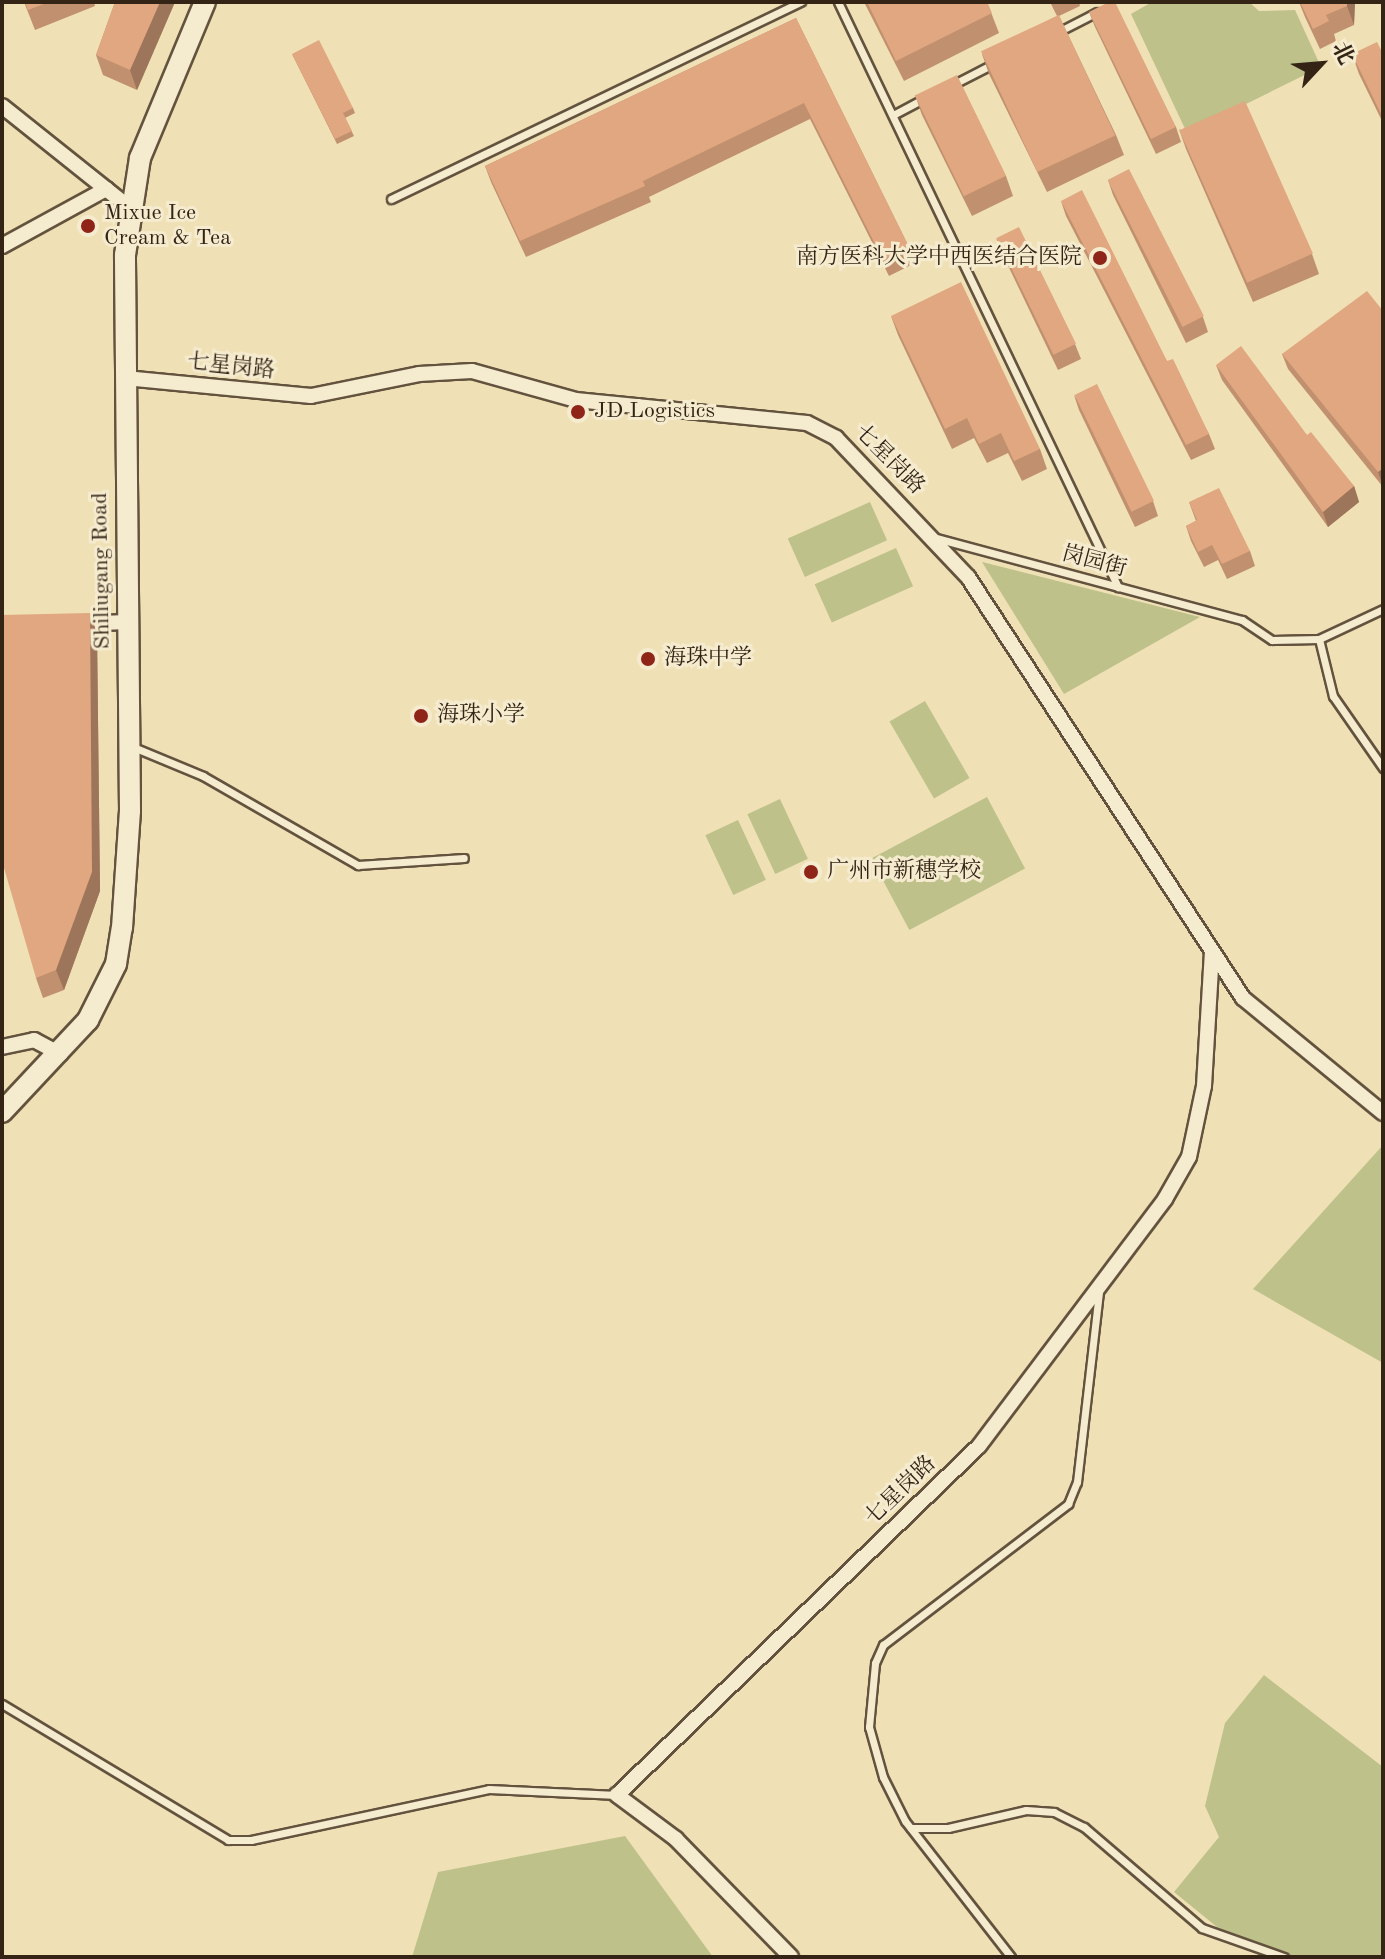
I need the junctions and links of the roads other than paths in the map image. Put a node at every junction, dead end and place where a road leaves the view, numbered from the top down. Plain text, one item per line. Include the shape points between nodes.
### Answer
1 (205, 2) edge
2 (801, 2) edge
3 (838, 2) edge
4 (1103, 9) edge
5 (1047, 37) edge
6 (1005, 58) edge
7 (949, 86) edge
8 (935, 94) edge
9 (2, 106) edge
10 (893, 115) junction
11 (106, 189) junction
12 (391, 199) dead end
13 (130, 208) junction
14 (2, 246) edge
15 (125, 378) junction
16 (936, 538) junction
17 (1118, 587) junction
18 (1383, 609) edge
19 (127, 622) junction
20 (64, 624) edge
21 (1319, 639) junction
22 (129, 745) junction
23 (1383, 768) edge
24 (464, 858) dead end
25 (1212, 950) junction
26 (2, 1047) edge
27 (60, 1054) junction
28 (2, 1112) edge
29 (1383, 1113) edge
30 (1100, 1285) junction
31 (2, 1704) edge
32 (617, 1795) junction
33 (911, 1828) junction
34 (791, 1957) edge
35 (1011, 1957) edge
36 (1284, 1957) edge

1 - 13 main road, Shiliugang Road via 158,107
2 - 12 lane
3 - 10 lane
4 - 5 lane
6 - 7 lane
8 - 10 lane
9 - 11 street
10 - 17 lane
11 - 13 street
11 - 14 street
13 - 15 main road, Shiliugang Road
15 - 16 street, 七星岗路 via 311,396 419,374 472,371 576,400 807,423 836,438
15 - 19 main road, Shiliugang Road
16 - 17 lane, 岗园街
16 - 25 street, 七星岗路 via 968,577
17 - 21 lane, 岗园街 via 1242,620 1272,640
18 - 21 lane
19 - 20 street
19 - 22 main road, Shiliugang Road
21 - 23 lane via 1333,696
22 - 24 lane via 203,776 358,865
22 - 27 main road, Shiliugang Road via 127,896 116,964 103,996
25 - 29 street, 七星岗路 via 1243,998
25 - 30 street, 七星岗路 via 1204,1086 1189,1157 1165,1199
26 - 27 street via 34,1040
27 - 28 main road, Shiliugang Road
30 - 32 street, 七星岗路 via 979,1446
30 - 33 lane via 1077,1482 1068,1504 883,1645 875,1663 869,1727 883,1777
31 - 32 lane via 199,1828 228,1840 251,1840 489,1789
32 - 34 street via 676,1839
33 - 35 lane
33 - 36 lane via 948,1828 1026,1810 1054,1812 1084,1827 1202,1928

